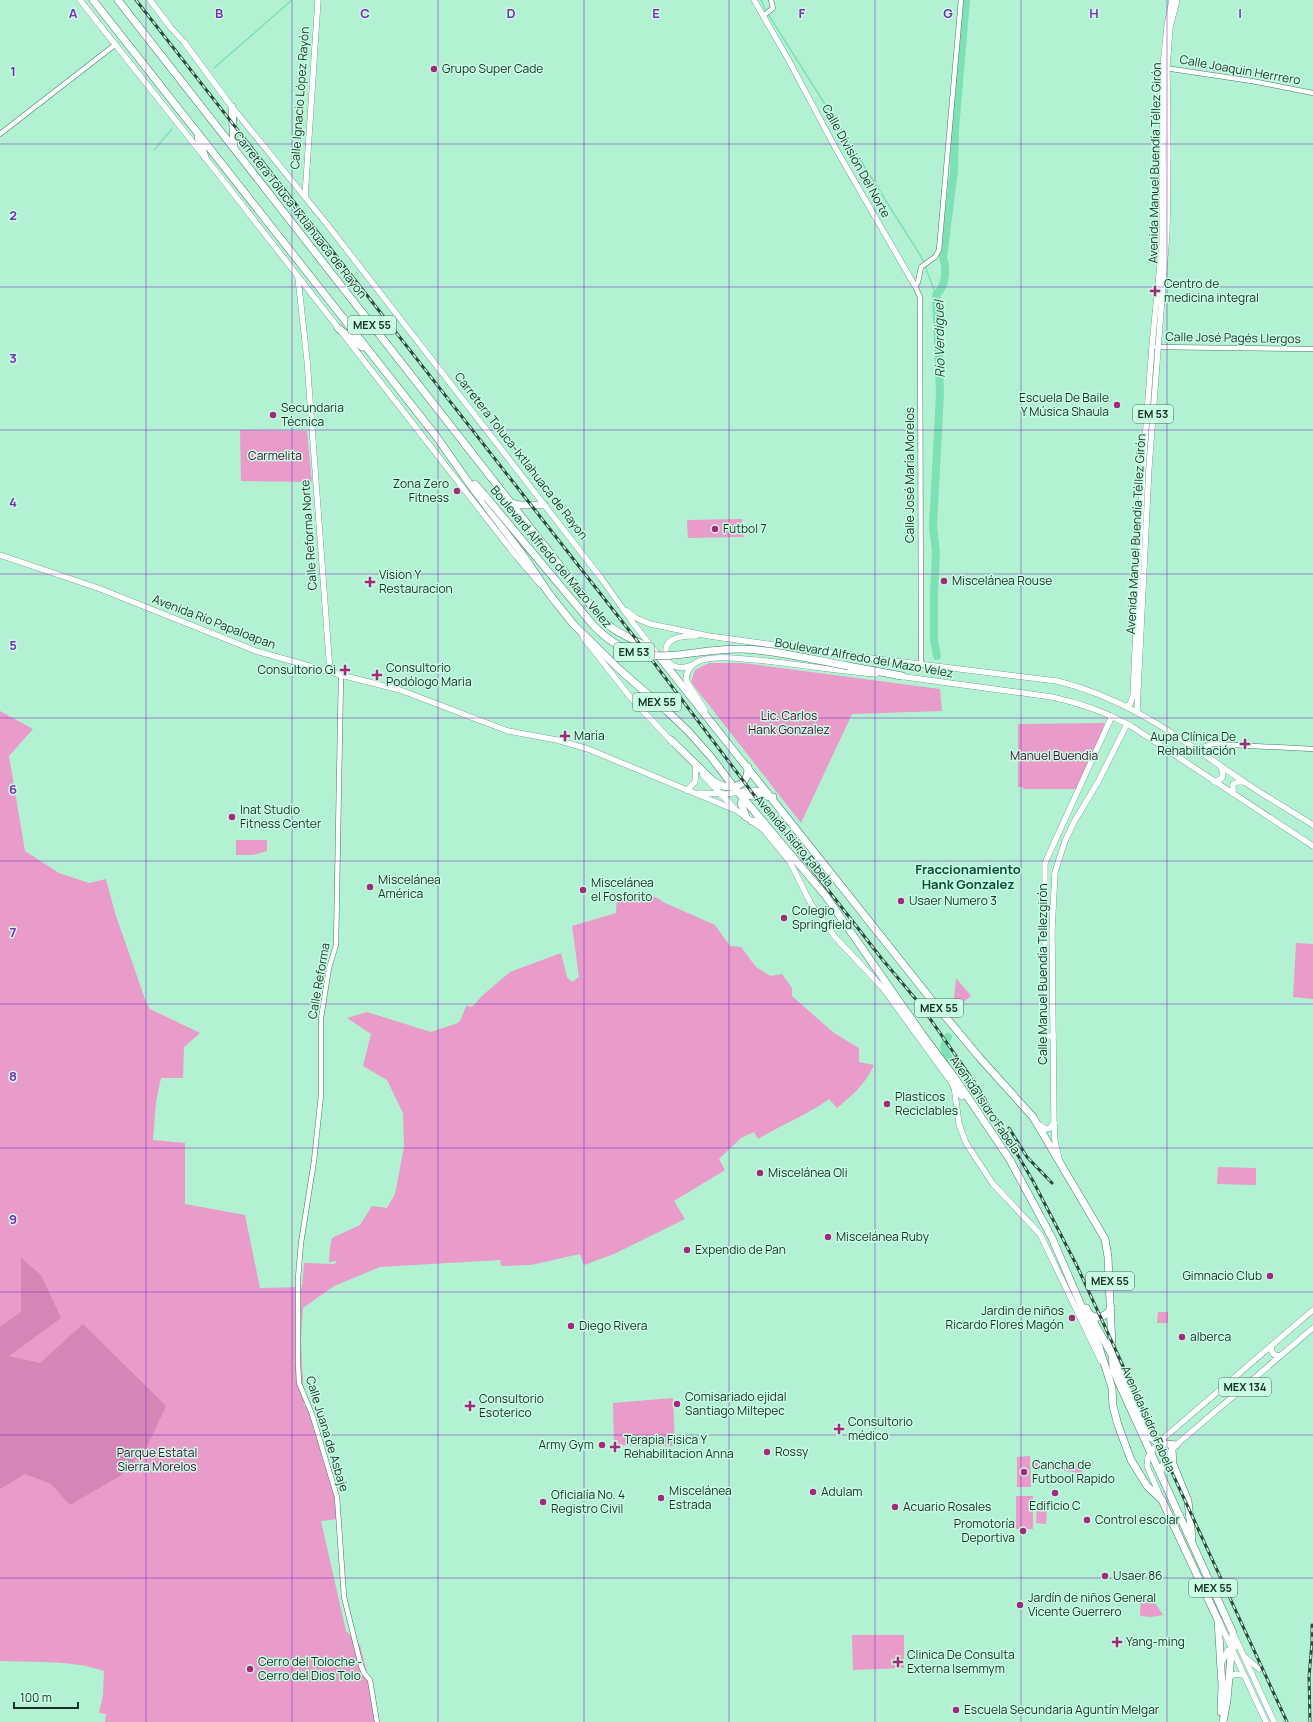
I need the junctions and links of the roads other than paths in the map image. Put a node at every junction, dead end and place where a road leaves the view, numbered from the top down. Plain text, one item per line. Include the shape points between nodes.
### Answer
1 (80, 0) edge
2 (93, 0) edge
3 (118, 0) edge
4 (150, 0) edge
5 (318, 0) edge
6 (754, 0) edge
7 (771, 0) edge
8 (961, 0) edge
9 (1172, 0) edge
10 (1177, 0) edge
11 (764, 15) junction
12 (116, 44) junction
13 (1165, 68) junction
14 (1313, 93) edge
15 (232, 107) junction
16 (195, 131) junction
17 (0, 134) edge
18 (234, 147) junction
19 (205, 157) junction
20 (305, 197) junction
21 (298, 276) junction
22 (915, 286) junction
23 (338, 328) junction
24 (1155, 347) junction
25 (1313, 349) edge
26 (371, 354) junction
27 (455, 462) junction
28 (510, 503) junction
29 (544, 504) junction
30 (0, 554) edge
31 (550, 595) junction
32 (621, 606) junction
33 (574, 625) junction
34 (709, 636) junction
35 (657, 654) junction
36 (921, 664) junction
37 (693, 665) junction
38 (330, 672) junction
39 (341, 675) junction
40 (902, 676) junction
41 (1127, 706) junction
42 (1137, 711) junction
43 (1112, 716) junction
44 (713, 723) junction
45 (1127, 724) junction
46 (671, 740) junction
47 (1313, 748) edge
48 (1197, 749) junction
49 (1220, 766) junction
50 (696, 767) junction
51 (748, 767) junction
52 (1214, 782) junction
53 (1244, 782) junction
54 (736, 789) junction
55 (687, 790) junction
56 (695, 793) junction
57 (1233, 793) junction
58 (719, 794) junction
59 (770, 795) junction
60 (744, 798) junction
61 (736, 810) junction
62 (749, 819) junction
63 (763, 821) junction
64 (1313, 825) edge
65 (764, 830) junction
66 (1313, 846) edge
67 (1053, 1036) junction
68 (954, 1086) junction
69 (976, 1110) junction
70 (1054, 1123) junction
71 (1039, 1125) junction
72 (1060, 1164) junction
73 (1062, 1259) junction
74 (1111, 1308) junction
75 (1313, 1310) edge
76 (298, 1313) joint
77 (1089, 1313) junction
78 (1313, 1328) edge
79 (1273, 1345) junction
80 (1112, 1355) junction
81 (1281, 1355) junction
82 (1107, 1374) junction
83 (1158, 1443) junction
84 (1174, 1448) junction
85 (1150, 1453) junction
86 (1160, 1474) junction
87 (1162, 1500) junction
88 (1193, 1544) junction
89 (1218, 1620) junction
90 (1233, 1633) junction
91 (1239, 1647) junction
92 (1231, 1648) junction
93 (1243, 1654) junction
94 (1222, 1663) junction
95 (1259, 1669) dead end
96 (1243, 1675) junction
97 (1229, 1677) junction
98 (377, 1722) edge
99 (1219, 1722) edge
100 (1223, 1722) edge
101 (1266, 1722) edge
102 (1274, 1722) edge

1 - 12 main road
2 - 16 highway, MEX 55
3 - 18 highway, Carretera Toluca-Ixtlahuaca de Rayon / MEX 55
4 - 15 main road, Carretera Toluca-Ixtlahuaca de Rayon
5 - 20 main road, Calle Ignacio López Rayón
6 - 11 main road, Calle División Del Norte
7 - 11 street via 772,9
8 - 22 street via 939,247 936,256 921,268
9 - 13 main road, Avenida Manuel Buendía Téllez Girón / EM 53 via 1167,26
10 - 13 main road, Avenida Manuel Buendía Téllez Girón / EM 53 via 1170,27
11 - 22 main road, Calle División Del Norte via 836,149
12 - 17 street
12 - 19 main road
13 - 14 street, Calle Joaquin Herrrero
13 - 24 main road, Avenida Manuel Buendía Téllez Girón / EM 53 via 1162,225
15 - 18 highway
15 - 20 main road, Carretera Toluca-Ixtlahuaca de Rayon
16 - 19 highway
16 - 26 highway, MEX 55
18 - 28 highway, Carretera Toluca-Ixtlahuaca de Rayon / MEX 55
19 - 21 main road
20 - 29 main road, Carretera Toluca-Ixtlahuaca de Rayon
21 - 23 main road
21 - 38 main road, Calle Reforma Norte via 308,367
22 - 36 street, Calle José María Morelos via 920,297
23 - 26 highway
23 - 31 main road via 518,559
24 - 25 street, Calle José Pagés Llergos
24 - 41 main road, Avenida Manuel Buendía Téllez Girón / EM 53 via 1143,468 1133,696
24 - 42 main road, Avenida Manuel Buendía Téllez Girón / EM 53
26 - 27 highway, MEX 55
27 - 31 highway, MEX 55
27 - 40 highway, Boulevard Alfredo del Mazo Velez / EM 53, bridge via 593,625 622,648 640,654 663,657 723,650 750,650
28 - 29 highway
28 - 35 highway, Carretera Toluca-Ixtlahuaca de Rayon / MEX 55 via 604,622 615,632 644,644
29 - 32 main road, Carretera Toluca-Ixtlahuaca de Rayon
30 - 38 main road, Avenida Río Papaloapan via 98,588 246,648
31 - 33 highway, MEX 55
32 - 34 main road, Boulevard Alfredo del Mazo Velez / EM 53 via 636,618 650,624
32 - 35 main road
33 - 46 main road, Avenida Isidro Fabela / MEX 55 via 624,690
33 - 54 highway, Avenida Isidro Fabela / MEX 55 via 677,720
34 - 36 main road, Boulevard Alfredo del Mazo Velez / EM 53
34 - 37 main road via 681,636 668,644 666,654 672,665 679,668
35 - 44 highway, Avenida Isidro Fabela / MEX 55
36 - 41 main road, Boulevard Alfredo del Mazo Velez / EM 53 via 1057,680 1095,691
37 - 40 main road via 703,660 735,659
37 - 44 main road via 687,673 686,682
38 - 39 main road, Avenida Río Papaloapan
39 - 55 main road, Avenida Río Papaloapan via 400,690 508,731 588,749
39 - 76 street, Calle Reforma via 336,945 329,968 321,1018 321,1095 299,1259
40 - 43 main road, Boulevard Alfredo del Mazo Velez / EM 53 via 1052,697 1076,702
41 - 42 main road, Boulevard Alfredo del Mazo Velez
42 - 48 main road, Boulevard Alfredo del Mazo Velez
43 - 45 main road, Boulevard Alfredo del Mazo Velez
43 - 67 main road via 1045,863 1045,1036
44 - 51 highway, Avenida Isidro Fabela / MEX 55
45 - 52 main road, Boulevard Alfredo del Mazo Velez
45 - 67 main road, Calle Manuel Buendía Tellezgirón via 1065,841 1054,872
46 - 50 main road, Avenida Isidro Fabela / MEX 55
46 - 54 highway via 713,781
47 - 48 street via 1212,744
48 - 49 main road, Boulevard Alfredo del Mazo Velez
49 - 52 main road via 1223,776
49 - 53 main road, Boulevard Alfredo del Mazo Velez
50 - 55 main road via 695,782
50 - 58 main road, Avenida Isidro Fabela / MEX 55
51 - 54 highway via 746,781
51 - 59 highway, Avenida Isidro Fabela / MEX 55
52 - 57 main road, Boulevard Alfredo del Mazo Velez
53 - 57 main road via 1234,784
53 - 64 main road, Boulevard Alfredo del Mazo Velez
54 - 58 main road, Avenida Río Papaloapan
54 - 59 main road, Avenida Río Papaloapan via 754,790
54 - 60 highway, Avenida Isidro Fabela / MEX 55
55 - 56 main road, Avenida Río Papaloapan
56 - 58 main road, Avenida Río Papaloapan
56 - 61 main road, Avenida Río Papaloapan
57 - 66 main road, Boulevard Alfredo del Mazo Velez
58 - 61 main road, Avenida Isidro Fabela / MEX 55
59 - 60 highway
59 - 71 highway, Avenida Isidro Fabela / MEX 55 via 930,998
60 - 62 highway via 741,806
60 - 63 highway, Avenida Isidro Fabela / MEX 55
61 - 62 main road, Avenida Isidro Fabela / MEX 55
62 - 63 highway
62 - 65 main road, Avenida Isidro Fabela / MEX 55
63 - 65 highway
63 - 69 highway, Avenida Isidro Fabela / MEX 55 via 836,908
65 - 68 main road, Avenida Isidro Fabela / MEX 55 via 793,866 810,902 827,927 882,987
67 - 70 main road, Calle Manuel Buendía Tellezgirón
68 - 69 highway
68 - 82 main road, MEX 55 via 959,1124 966,1143 993,1184 1040,1234
69 - 73 highway, Avenida Isidro Fabela / MEX 55 via 1010,1160
70 - 71 main road via 1046,1129
70 - 72 main road, Calle Manuel Buendía Tellezgirón
71 - 72 highway, Avenida Isidro Fabela / MEX 55
72 - 74 highway, Avenida Isidro Fabela / MEX 55 via 1105,1239
73 - 77 highway
73 - 82 highway, Avenida Isidro Fabela / MEX 55 via 1099,1347
74 - 77 highway via 1102,1316
74 - 80 highway, Avenida Isidro Fabela / MEX 55
75 - 79 main road, MEX 134
76 - 98 street, Calle Juana de Asbaje via 299,1383 312,1414 337,1497 344,1597 361,1666 370,1680
77 - 80 highway
78 - 81 main road, MEX 134
79 - 81 main road via 1273,1354
79 - 83 main road, MEX 134
80 - 83 highway via 1148,1435
80 - 85 highway, Avenida Isidro Fabela / MEX 55 via 1113,1370
81 - 84 main road, MEX 134
82 - 87 highway, Avenida Isidro Fabela / MEX 55 via 1118,1425 1131,1460 1147,1486
83 - 84 highway
83 - 85 main road, MEX 134
84 - 86 main road, MEX 134 via 1165,1458
84 - 88 highway via 1173,1464 1188,1501
85 - 86 highway, Avenida Isidro Fabela / MEX 55
85 - 87 main road, MEX 55 via 1147,1466
86 - 88 highway, Avenida Isidro Fabela / MEX 55
87 - 89 highway, Avenida Isidro Fabela / MEX 55
88 - 90 highway, Avenida Isidro Fabela / MEX 55
89 - 92 main road, Avenida Isidro Fabela / MEX 55
89 - 94 highway, MEX 55
90 - 91 main road, Avenida Isidro Fabela / MEX 55
90 - 92 highway
91 - 92 main road
91 - 93 main road, Avenida Isidro Fabela / MEX 55
92 - 94 main road via 1226,1652
92 - 96 main road, Avenida Isidro Fabela / MEX 55
92 - 97 highway, MEX 55
93 - 95 main road
93 - 102 main road, Avenida Isidro Fabela / MEX 55
94 - 99 highway, MEX 55
96 - 97 main road
96 - 101 main road, Avenida Isidro Fabela / MEX 55
97 - 100 highway, MEX 55

